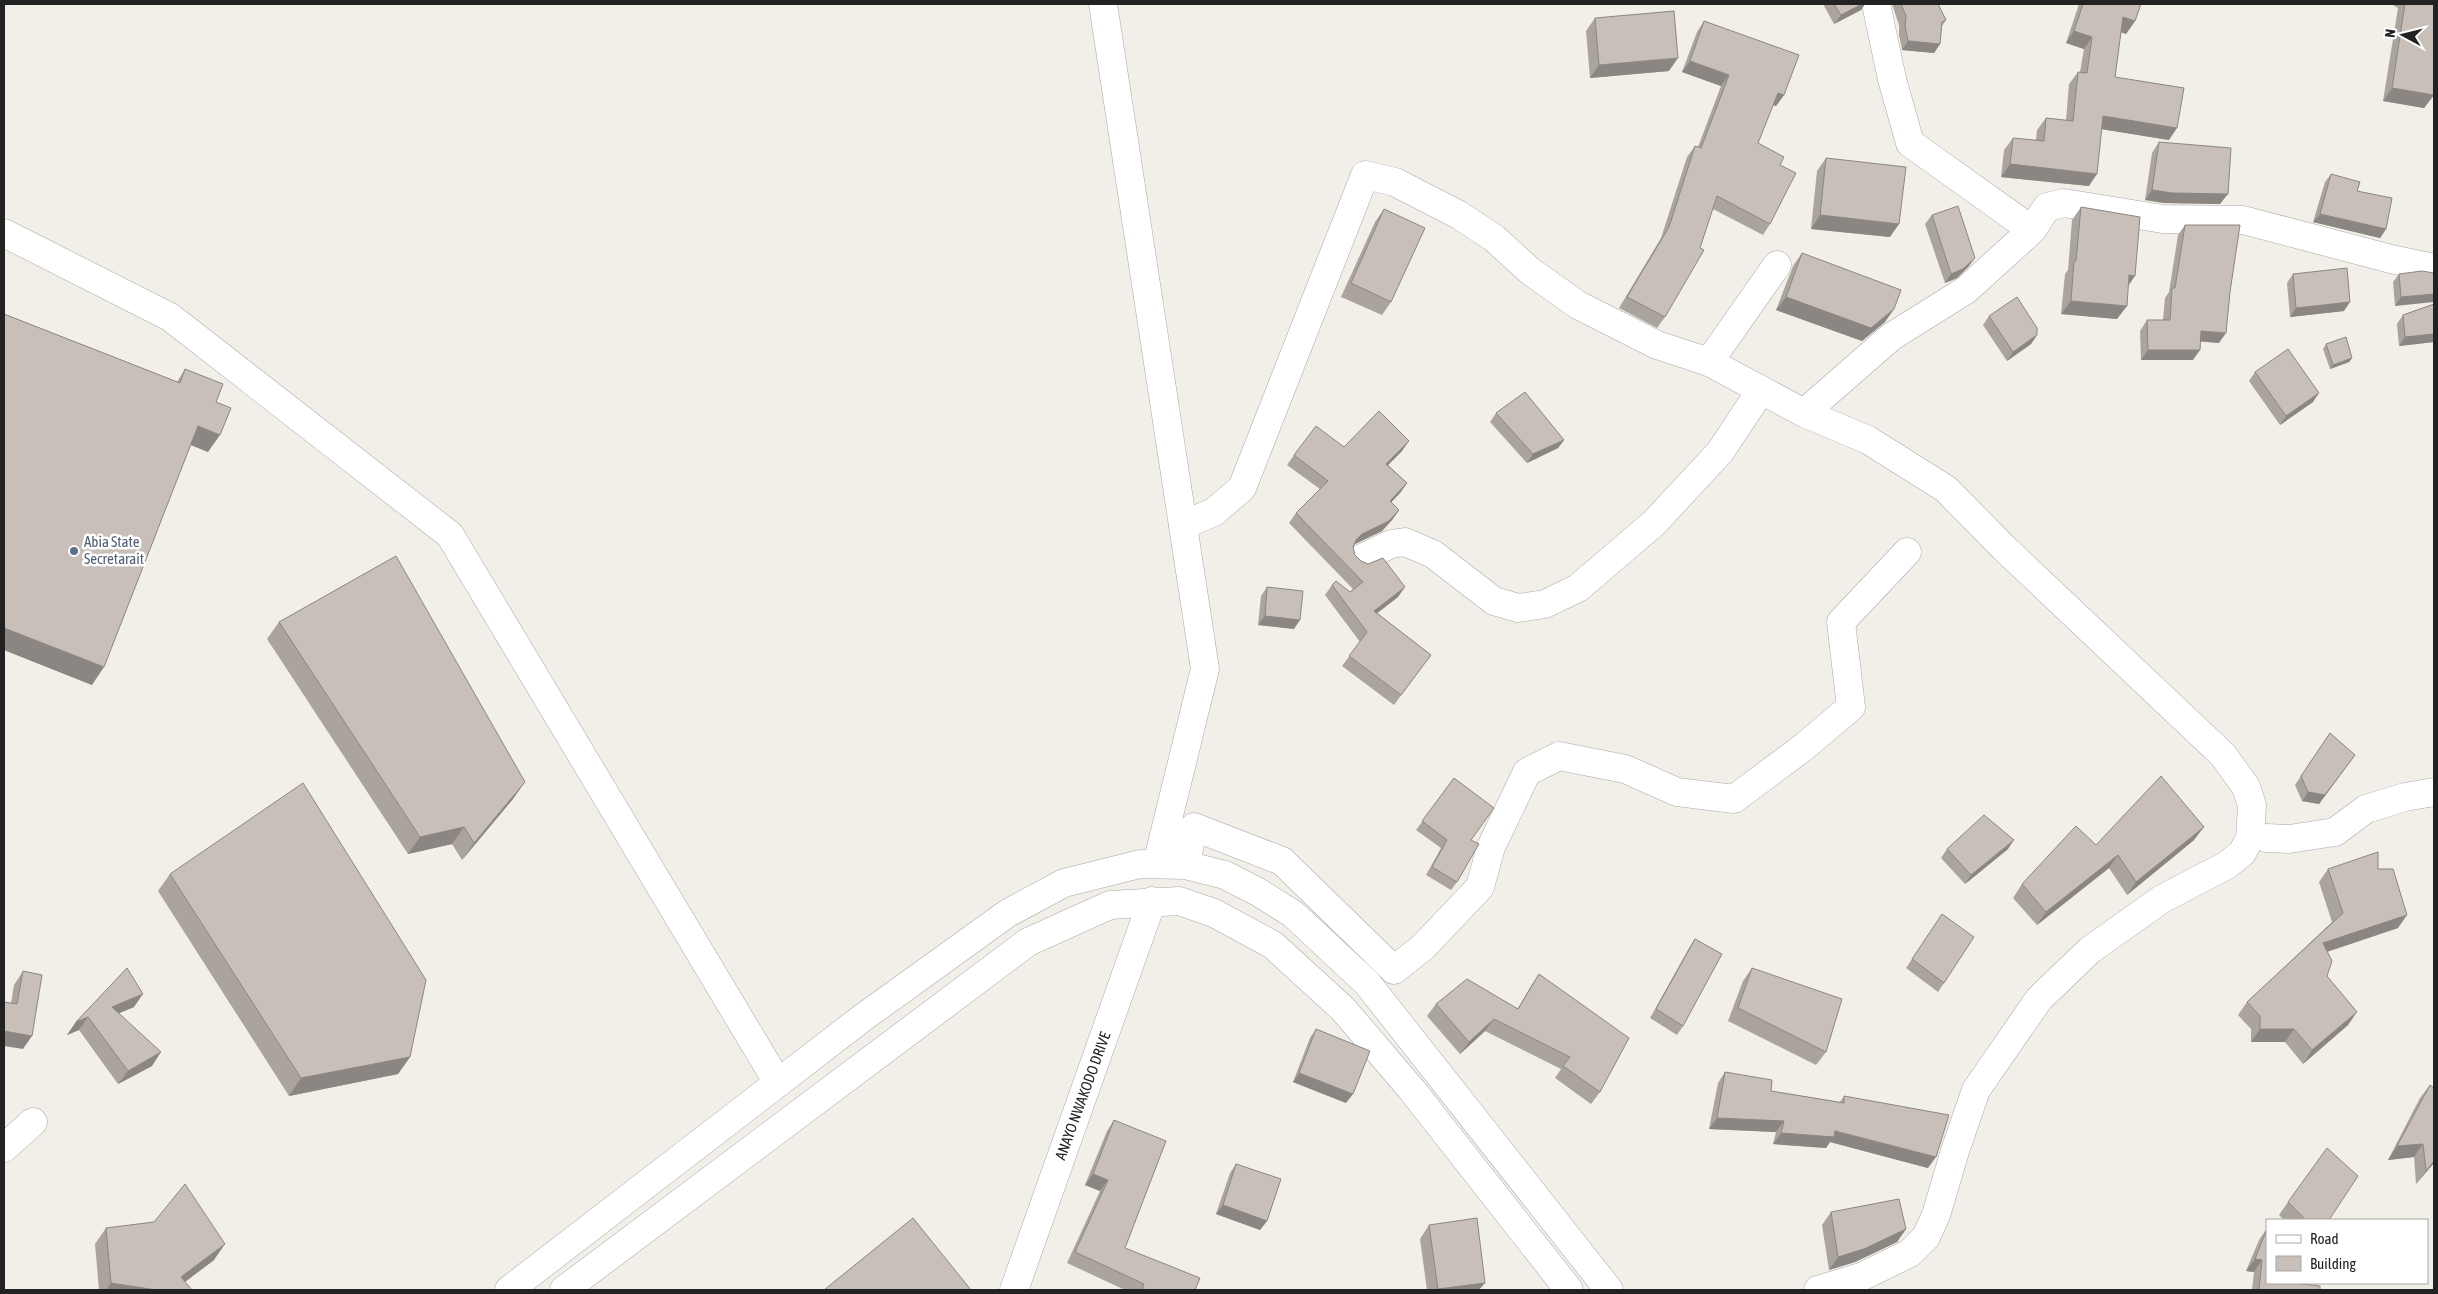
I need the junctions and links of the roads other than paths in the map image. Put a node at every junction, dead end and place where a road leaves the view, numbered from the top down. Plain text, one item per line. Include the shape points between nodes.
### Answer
1 (1103, 4) edge
2 (1876, 4) edge
3 (2032, 230) junction
4 (4, 233) edge
5 (1777, 265) dead end
6 (2434, 268) edge
7 (1709, 362) junction
8 (1761, 390) junction
9 (1804, 413) junction
10 (1183, 526) junction
11 (1907, 552) dead end
12 (1362, 558) dead end
13 (2434, 792) edge
14 (2267, 838) dead end
15 (1157, 864) junction
16 (1185, 865) junction
17 (1152, 901) junction
18 (778, 1082) junction
19 (33, 1122) dead end
20 (4, 1148) edge
21 (509, 1290) edge
22 (564, 1290) edge
23 (1014, 1290) edge
24 (1568, 1290) edge
25 (1609, 1290) edge
26 (1818, 1290) edge

1 - 10 street
2 - 3 street via 1910,143
3 - 6 street via 2047,207 2064,203 2163,218 2243,220
3 - 9 street via 1966,290 1892,337
4 - 18 street via 170,317 450,535
5 - 7 street
7 - 8 street
7 - 10 street via 1657,345 1578,305 1460,215 1395,182 1365,175 1242,488 1214,512
8 - 9 street
8 - 12 street via 1720,452 1654,523 1578,588 1545,604 1518,608 1494,601 1433,554 1405,542 1391,544
9 - 26 street via 1868,440 1946,489 2223,755 2246,786 2252,805 2250,838 2242,853 2227,865 2162,900 2090,950 2039,999 1976,1090 1926,1237 1910,1253 1860,1277
10 - 15 street via 1205,669
11 - 16 street via 1841,622 1852,706 1805,746 1734,799 1677,792 1625,770 1559,756 1527,772 1491,847 1480,887 1423,947 1394,970 1282,861 1194,827
13 - 14 street via 2366,809 2335,832 2289,839
15 - 16 street
15 - 18 street via 1140,864 1064,883 1008,913
16 - 25 street via 1225,876 1293,914 1367,983
17 - 22 street via 1110,905 1028,942
17 - 23 street, ANAYO NWAKODO DRIVE
17 - 24 street via 1179,901 1214,913 1273,945 1343,1009 1412,1090
18 - 21 street
19 - 20 street

